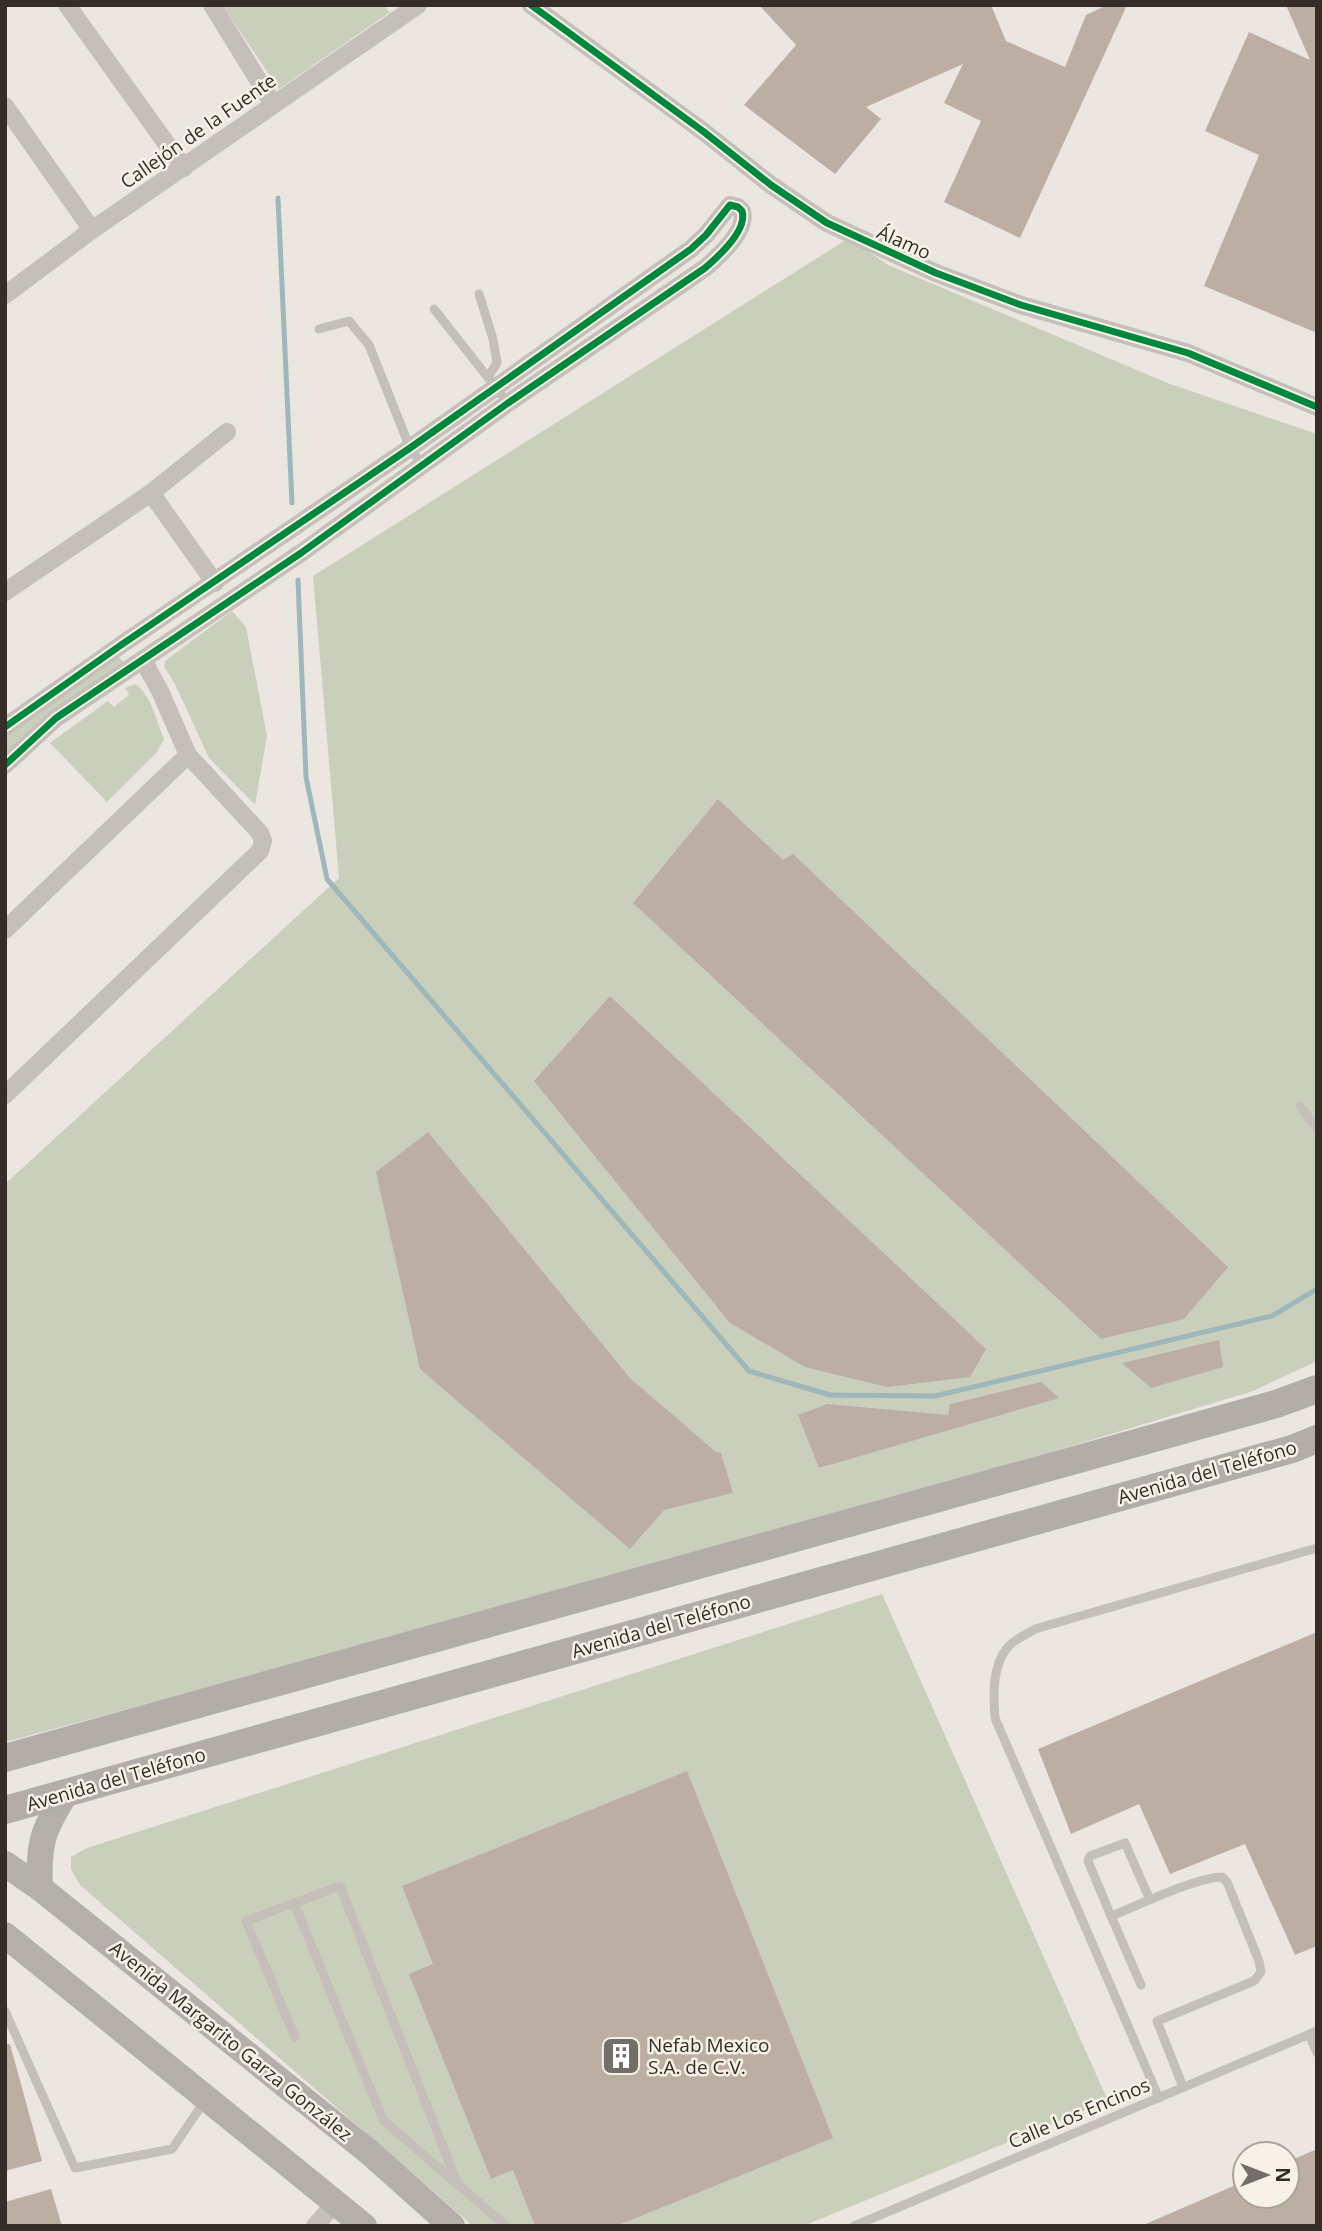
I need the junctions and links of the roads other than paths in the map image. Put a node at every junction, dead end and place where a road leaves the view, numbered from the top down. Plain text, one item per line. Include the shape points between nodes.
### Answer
1 (67, 5) edge
2 (212, 5) edge
3 (531, 5) edge
4 (415, 6) edge
5 (273, 104) junction
6 (5, 106) edge
7 (184, 168) junction
8 (92, 230) junction
9 (480, 294) dead end
10 (5, 295) edge
11 (434, 309) dead end
12 (319, 329) dead end
13 (492, 381) junction
14 (508, 403) junction
15 (1317, 407) edge
16 (227, 432) dead end
17 (410, 448) junction
18 (422, 465) junction
19 (150, 493) junction
20 (246, 562) junction
21 (259, 582) junction
22 (215, 583) junction
23 (5, 592) edge
24 (121, 645) junction
25 (139, 663) junction
26 (5, 727) edge
27 (188, 755) junction
28 (5, 765) edge
29 (5, 930) edge
30 (5, 1095) edge
31 (1300, 1106) dead end
32 (1317, 1129) edge
33 (1317, 1389) edge
34 (1317, 1439) edge
35 (1317, 1548) edge
36 (5, 1758) edge
37 (66, 1793) junction
38 (5, 1810) edge
39 (5, 1864) edge
40 (40, 1888) junction
41 (1150, 1900) junction
42 (294, 1903) junction
43 (1111, 1916) junction
44 (5, 1935) edge
45 (1141, 1985) dead end
46 (5, 2011) edge
47 (1313, 2033) edge
48 (295, 2037) dead end
49 (1317, 2053) edge
50 (1183, 2087) junction
51 (207, 2098) junction
52 (1158, 2098) junction
53 (458, 2185) junction
54 (336, 2202) junction
55 (315, 2226) edge
56 (364, 2226) edge
57 (452, 2226) edge
58 (506, 2226) edge
59 (854, 2226) edge

1 - 7 street
2 - 5 street
3 - 15 street, Álamo via 827,223 936,273 1021,305 1188,353
4 - 5 street, Callejón de la Fuente
5 - 7 street, Callejón de la Fuente
6 - 8 street
7 - 8 street, Callejón de la Fuente
8 - 10 street, Callejón de la Fuente
9 - 13 lane via 497,363
11 - 13 lane
12 - 17 lane via 349,321 369,345
13 - 14 lane
13 - 14 street via 691,248 730,205 742,211 743,222 730,243 705,268
13 - 17 street
14 - 18 street
16 - 19 street
17 - 18 lane
17 - 20 street
18 - 21 street
19 - 22 street
19 - 23 street
20 - 21 street
20 - 22 street
21 - 25 street
22 - 24 street
24 - 25 street
24 - 26 street
25 - 27 street via 160,691
25 - 28 street via 57,718
27 - 29 street
27 - 30 street via 260,833 260,851
31 - 32 lane
33 - 36 main road
34 - 37 main road, Avenida del Teléfono
35 - 52 lane via 1035,1629 1009,1645 997,1669 995,1718
37 - 38 main road, Avenida del Teléfono
37 - 40 main road via 39,1847
39 - 40 main road, Avenida Margarito Garza González
40 - 57 main road, Avenida Margarito Garza González via 369,2152
41 - 43 lane
41 - 43 lane via 1125,1843 1093,1853 1088,1861
41 - 50 lane via 1222,1877 1261,1972 1254,1981 1157,2021
42 - 48 lane via 246,1921
42 - 53 lane via 383,2120
42 - 53 lane via 340,1886
43 - 45 lane
44 - 51 main road
46 - 51 lane via 75,2168 172,2148
47 - 49 lane
47 - 50 lane, Calle Los Encinos
50 - 52 lane, Calle Los Encinos
51 - 54 main road
52 - 59 lane, Calle Los Encinos
53 - 58 lane
54 - 55 street
54 - 56 main road

